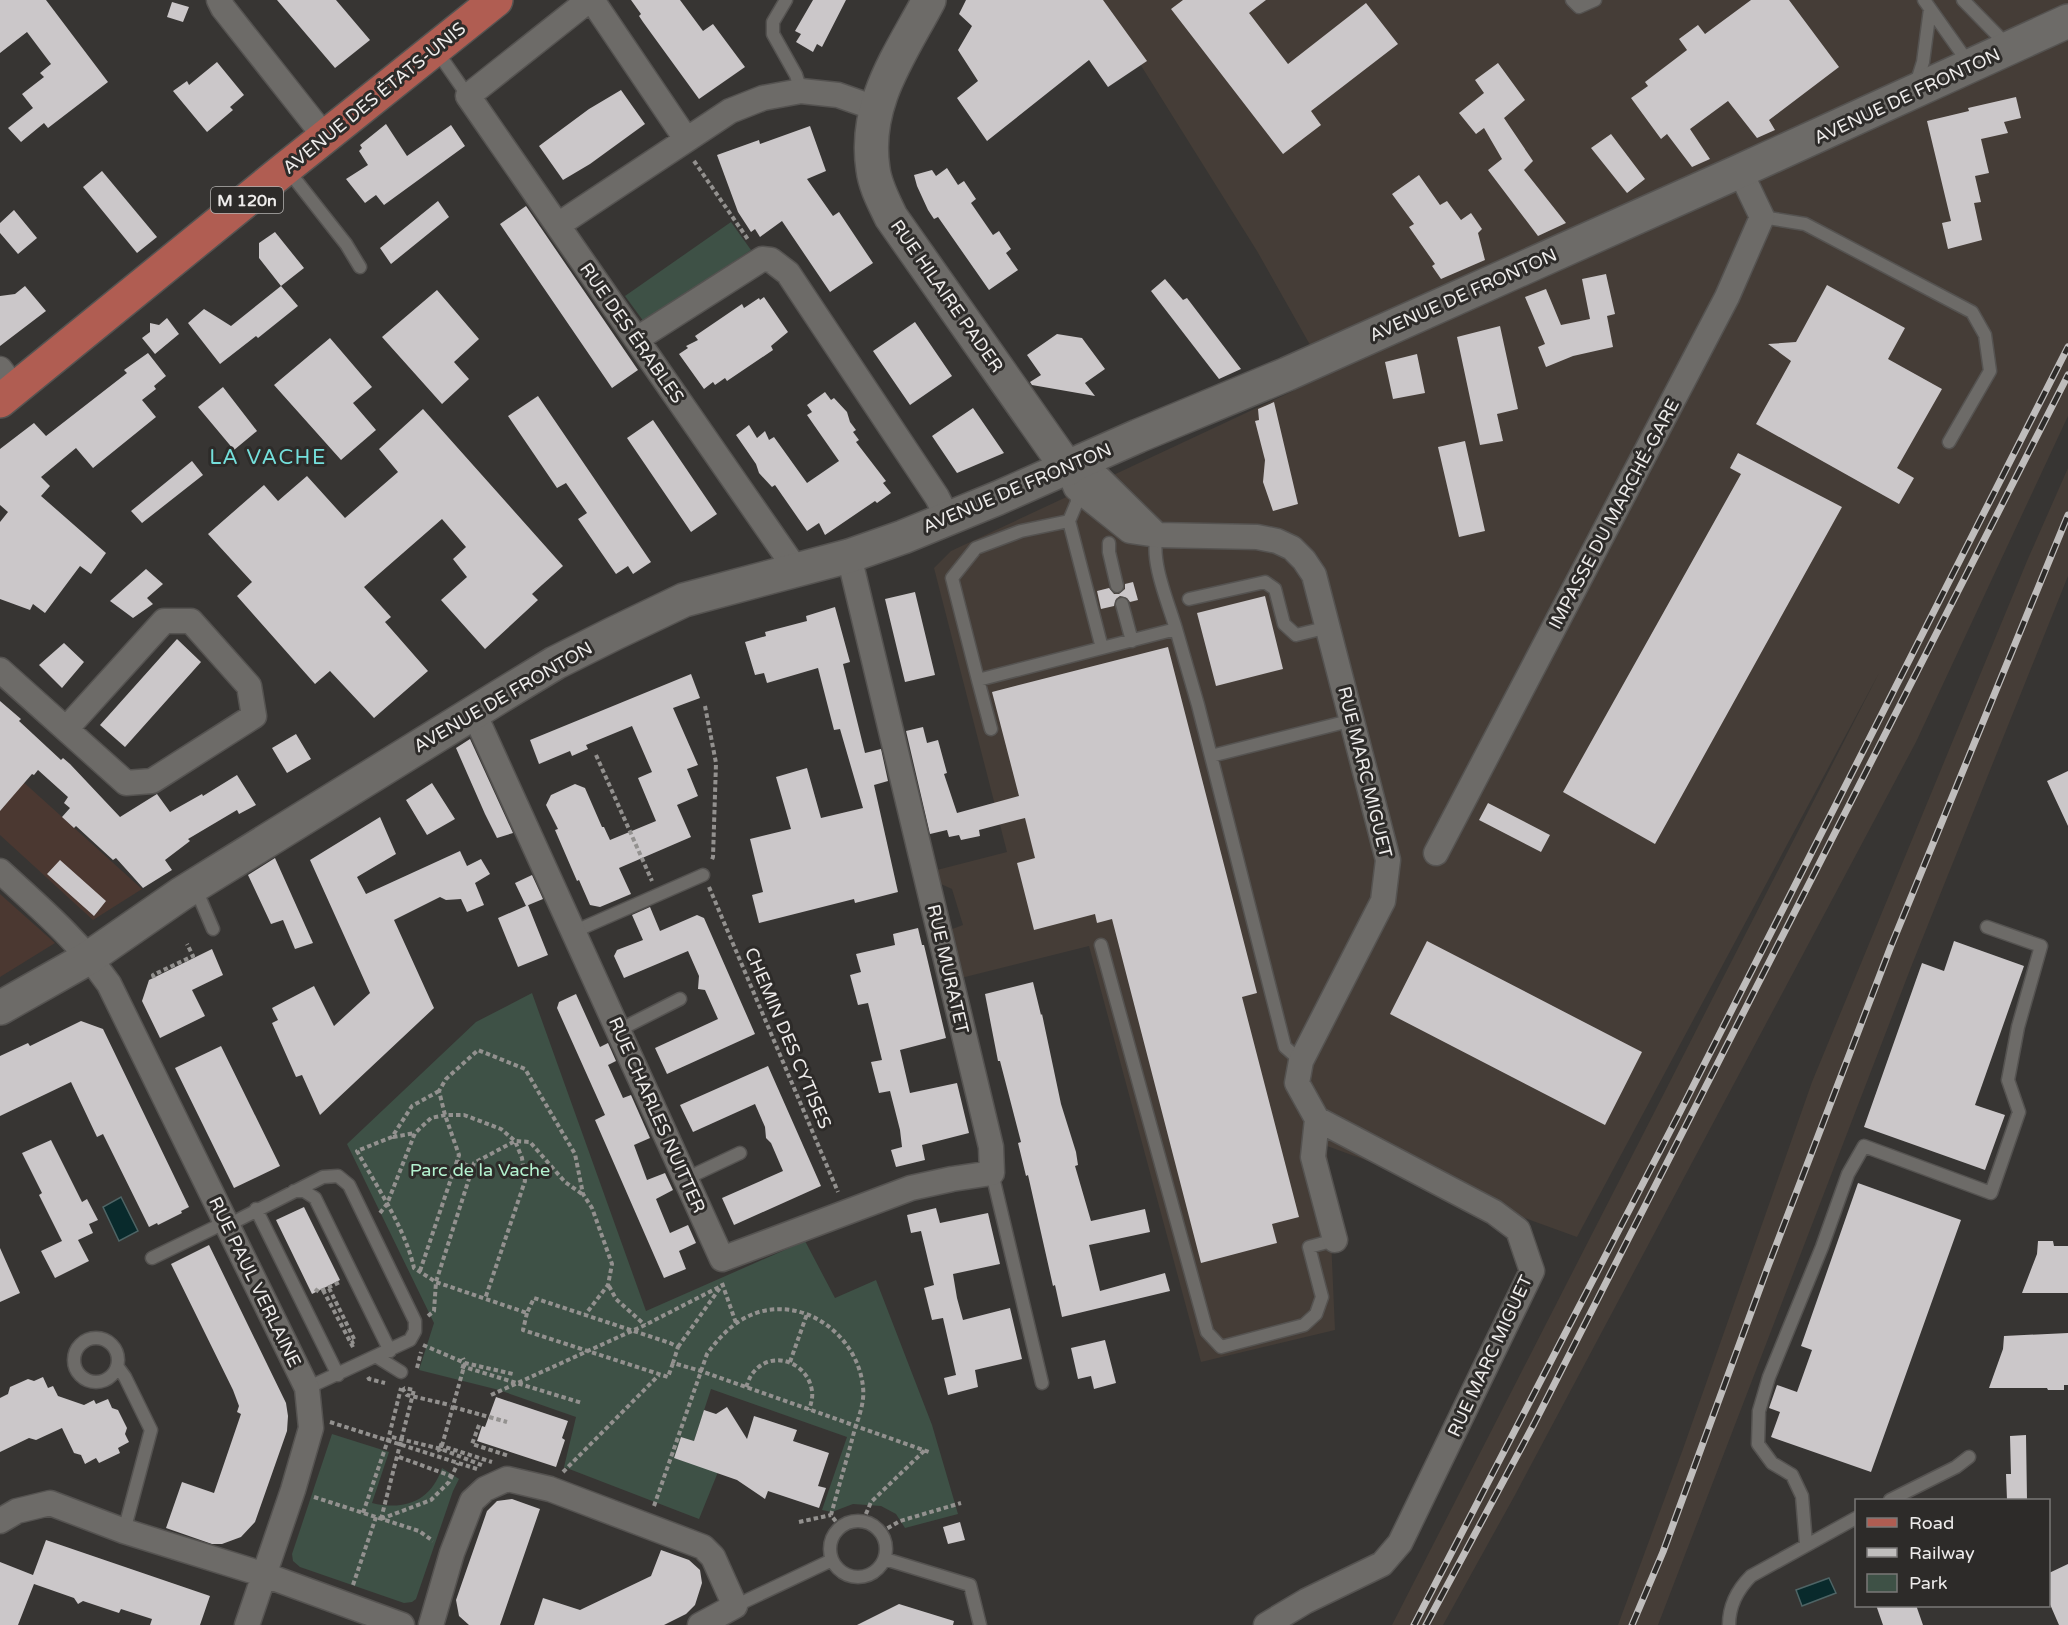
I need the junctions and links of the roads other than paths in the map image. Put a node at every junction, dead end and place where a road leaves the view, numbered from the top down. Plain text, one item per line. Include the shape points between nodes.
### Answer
1 (219, 0) edge
2 (496, 0) edge
3 (591, 0) edge
4 (786, 0) edge
5 (928, 0) edge
6 (1572, 0) edge
7 (1595, 0) edge
8 (1963, 0) edge
9 (1927, 4) edge
10 (2068, 21) edge
11 (2010, 48) junction
12 (435, 49) junction
13 (1971, 66) junction
14 (801, 91) junction
15 (1912, 94) junction
16 (468, 96) junction
17 (875, 108) junction
18 (325, 137) junction
19 (686, 139) junction
20 (286, 168) junction
21 (1740, 171) junction
22 (1762, 217) junction
23 (558, 225) junction
24 (360, 267) dead end
25 (637, 339) junction
26 (5, 387) edge
27 (1949, 442) dead end
28 (1072, 478) junction
29 (948, 519) junction
30 (1068, 521) junction
31 (1157, 535) junction
32 (1109, 543) dead end
33 (849, 556) junction
34 (797, 571) junction
35 (1117, 586) dead end
36 (1189, 599) dead end
37 (1122, 604) dead end
38 (1329, 627) junction
39 (1176, 629) junction
40 (1131, 641) junction
41 (1102, 648) junction
42 (0, 670) edge
43 (978, 680) junction
44 (474, 712) junction
45 (1353, 720) junction
46 (66, 729) junction
47 (991, 729) dead end
48 (1210, 756) junction
49 (1436, 853) dead end
50 (0, 871) edge
51 (704, 875) road end
52 (195, 886) junction
53 (1987, 927) dead end
54 (213, 929) dead end
55 (573, 932) junction
56 (1101, 945) dead end
57 (90, 957) junction
58 (680, 999) dead end
59 (0, 1008) edge
60 (619, 1030) junction
61 (1301, 1061) junction
62 (1317, 1119) junction
63 (740, 1153) dead end
64 (992, 1173) junction
65 (686, 1179) junction
66 (293, 1191) junction
67 (256, 1209) junction
68 (227, 1223) junction
69 (1335, 1239) joint
70 (152, 1258) dead end
71 (390, 1351) junction
72 (377, 1356) junction
73 (117, 1366) dead end
74 (401, 1372) dead end
75 (338, 1375) junction
76 (1042, 1383) dead end
77 (307, 1388) junction
78 (1969, 1457) dead end
79 (1892, 1499) edge
80 (1855, 1519) edge
81 (0, 1521) edge
82 (124, 1531) junction
83 (1806, 1544) junction
84 (885, 1559) junction
85 (832, 1560) junction
86 (265, 1575) junction
87 (735, 1606) junction
88 (247, 1625) edge
89 (402, 1625) edge
90 (431, 1625) edge
91 (700, 1625) edge
92 (980, 1625) edge
93 (1266, 1625) edge
94 (1729, 1625) edge

1 - 18 street
2 - 12 main road, AVENUE DES ÉTATS-UNIS / M 120n
3 - 16 street
3 - 19 street
4 - 14 lane via 773,22 773,34
5 - 17 street, RUE HILAIRE PADER
6 - 7 lane via 1579,7
8 - 11 lane
9 - 13 lane
9 - 15 lane via 1923,62
10 - 11 street, AVENUE DE FRONTON
11 - 13 street, AVENUE DE FRONTON
12 - 16 lane
12 - 18 main road, AVENUE DES ÉTATS-UNIS / M 120n
13 - 15 street, AVENUE DE FRONTON
14 - 17 street via 838,94
14 - 19 street via 741,106
15 - 21 street, AVENUE DE FRONTON
16 - 23 street, RUE DES ÉRABLES
17 - 28 street, RUE HILAIRE PADER via 873,171 891,217
18 - 20 main road, AVENUE DES ÉTATS-UNIS / M 120n
19 - 23 street
20 - 24 lane
20 - 26 main road, AVENUE DES ÉTATS-UNIS / M 120n
21 - 22 street
21 - 28 street, AVENUE DE FRONTON via 1287,374 1137,436
22 - 27 lane via 1805,224 1972,312 1984,335 1990,371
22 - 49 street, IMPASSE DU MARCHÉ-GARE via 1728,297
23 - 25 street, RUE DES ÉRABLES
25 - 29 street via 762,258 771,260 788,273 937,496
25 - 34 street, RUE DES ÉRABLES
28 - 29 street, AVENUE DE FRONTON
28 - 30 lane via 1077,502
28 - 31 street via 1099,478
29 - 33 street, AVENUE DE FRONTON
30 - 41 lane
30 - 43 lane via 1022,531 976,548 952,578
31 - 38 street, RUE MARC MIGUET via 1257,537 1292,548 1314,575
31 - 39 lane via 1156,559
32 - 35 lane
33 - 34 street, AVENUE DE FRONTON
33 - 64 street, RUE MURATET via 988,1137
34 - 44 street, AVENUE DE FRONTON via 684,600 555,663
36 - 38 lane via 1265,582 1275,589 1284,624 1296,636
37 - 40 lane
38 - 45 street, RUE MARC MIGUET
39 - 40 lane
39 - 48 lane
40 - 41 lane
41 - 43 lane
42 - 46 street
43 - 47 lane
44 - 52 street, AVENUE DE FRONTON
44 - 55 street, RUE CHARLES NUITTER
45 - 48 lane
45 - 61 street, RUE MARC MIGUET via 1388,860 1387,879 1383,901
46 - 46 street via 164,621 191,621 249,686 254,716 152,781 126,783
48 - 61 lane via 1285,1047
50 - 57 street, RUE PAUL VERLAINE
51 - 55 lane
52 - 54 lane
52 - 57 street, AVENUE DE FRONTON
53 - 83 lane via 2041,946 2018,1026 2008,1080 2019,1112 1991,1193 1864,1146 1848,1174 1759,1411 1758,1444 1772,1463 1792,1475 1802,1496
55 - 60 street, RUE CHARLES NUITTER
56 - 69 lane via 1207,1332 1221,1347 1304,1325 1316,1314 1322,1297 1309,1246
57 - 59 street, AVENUE DE FRONTON
57 - 68 street, RUE PAUL VERLAINE via 109,984
58 - 60 lane
60 - 65 street, RUE CHARLES NUITTER
61 - 62 street, RUE MARC MIGUET via 1297,1083
62 - 69 street via 1313,1157
62 - 93 street, RUE MARC MIGUET via 1494,1212 1518,1230 1532,1271 1391,1555 1382,1564 1305,1601
63 - 65 lane
64 - 65 street, RUE CHARLES NUITTER via 911,1188 722,1259
64 - 76 lane, RUE MURATET
66 - 67 lane
66 - 71 lane via 304,1191 315,1198
66 - 71 lane via 332,1176 349,1185 415,1321 410,1340
67 - 68 lane
67 - 75 lane
68 - 70 lane
68 - 77 street, RUE PAUL VERLAINE
71 - 72 lane
72 - 74 lane
72 - 75 lane
73 - 82 lane via 151,1430
75 - 77 lane
77 - 86 street, RUE PAUL VERLAINE via 311,1428
78 - 79 lane
80 - 83 lane
81 - 82 street via 17,1511 50,1503
82 - 86 street
83 - 94 lane via 1750,1576 1734,1599
84 - 85 lane via 873,1574 864,1577 845,1574
84 - 85 lane via 887,1550 881,1532 863,1521 840,1527 831,1543
84 - 92 lane via 970,1585
85 - 87 lane
86 - 88 street, RUE PAUL VERLAINE
86 - 89 street
87 - 90 street via 713,1557 703,1547 497,1473 472,1501
87 - 91 street

